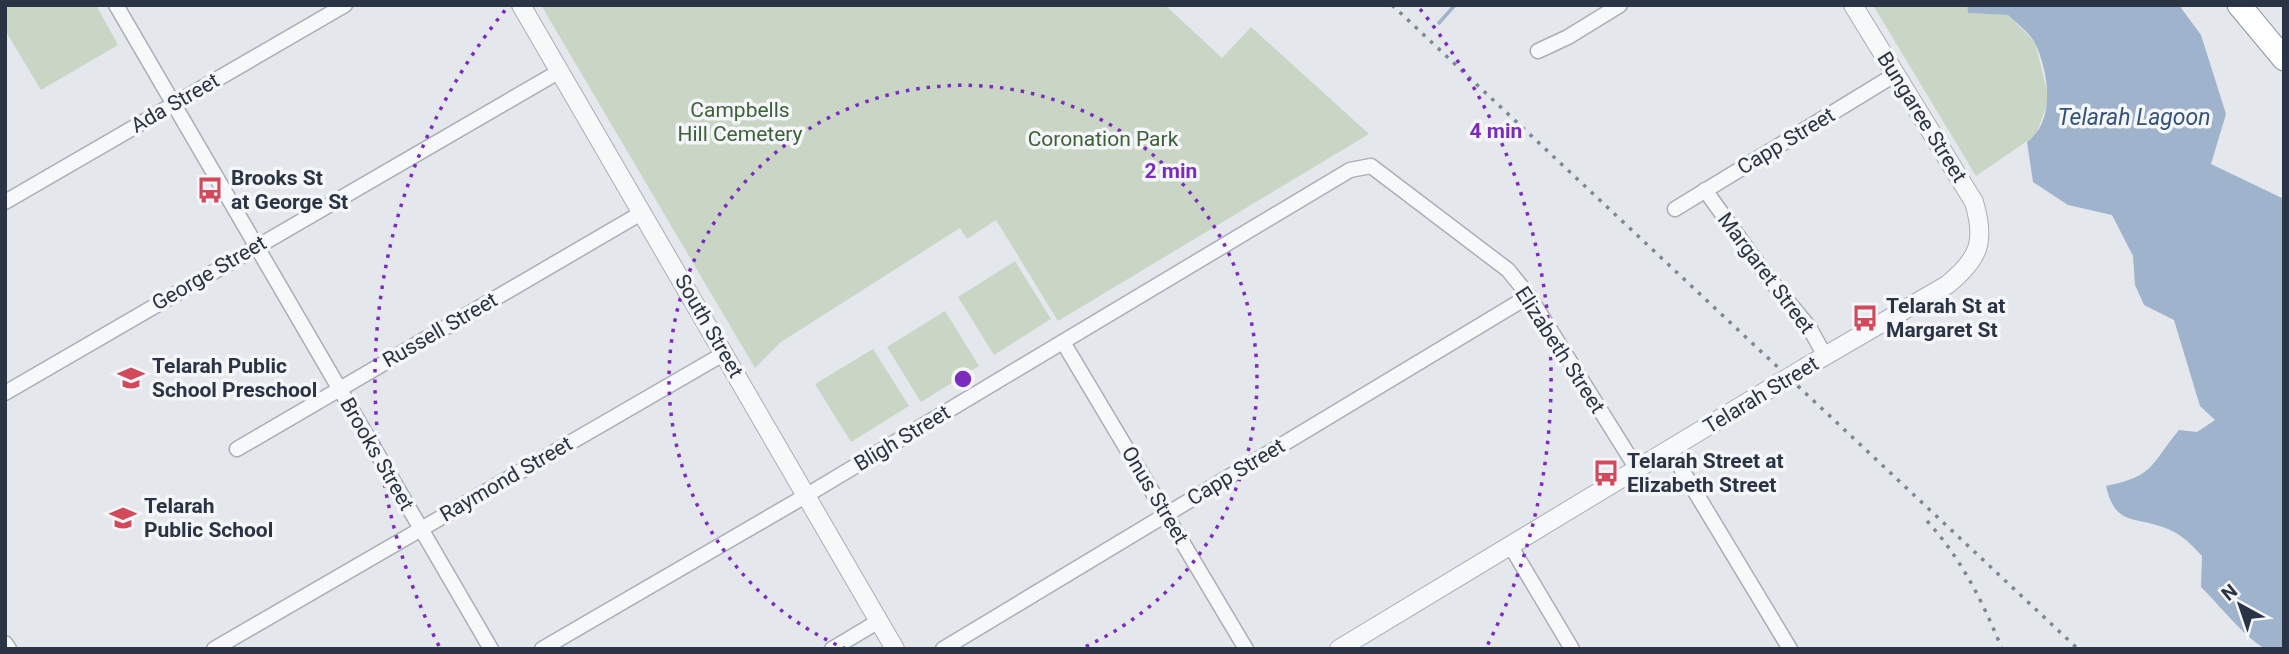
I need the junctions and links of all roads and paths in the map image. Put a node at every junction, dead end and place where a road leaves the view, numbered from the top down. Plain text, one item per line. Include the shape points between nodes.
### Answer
1 (116, 5) edge
2 (345, 5) edge
3 (522, 5) edge
4 (1620, 5) edge
5 (1853, 5) edge
6 (2239, 5) edge
7 (2259, 5) edge
8 (2284, 34) edge
9 (1538, 51) dead end
10 (2284, 59) edge
11 (560, 71) junction
12 (1896, 74) junction
13 (175, 103) junction
14 (1371, 166) joint
15 (1705, 190) junction
16 (5, 202) edge
17 (1675, 209) dead end
18 (643, 212) junction
19 (1981, 232) joint
20 (256, 246) junction
21 (1529, 296) junction
22 (1063, 342) junction
23 (725, 353) junction
24 (1825, 356) junction
25 (339, 388) junction
26 (5, 393) edge
27 (237, 449) dead end
28 (1670, 450) junction
29 (1637, 470) junction
30 (807, 495) junction
31 (1166, 514) junction
32 (420, 528) junction
33 (1510, 545) junction
34 (879, 621) junction
35 (5, 643) edge
36 (1349, 646) edge
37 (9, 649) edge
38 (214, 649) edge
39 (491, 649) edge
40 (542, 649) edge
41 (832, 649) edge
42 (895, 649) edge
43 (943, 649) edge
44 (1246, 649) edge
45 (1572, 649) edge
46 (1790, 649) edge

1 - 13 street, Brooks Street
2 - 13 street, Ada Street
3 - 11 street, South Street
4 - 9 street
5 - 12 street, Bungaree Street
6 - 10 highway
7 - 8 highway
11 - 18 street, South Street
11 - 20 street, George Street
12 - 15 street, Capp Street
12 - 19 street, Bungaree Street via 1974,202
13 - 16 street, Ada Street
13 - 20 street, Brooks Street
14 - 21 street, Elizabeth Street via 1508,270
14 - 22 street, Bligh Street via 1350,170
15 - 17 street, Capp Street
15 - 24 street, Margaret Street via 1809,327
18 - 23 street, South Street
18 - 25 street, Russell Street
19 - 24 street, Telarah Street via 1976,254 1947,285
20 - 25 street, Brooks Street
20 - 26 street, George Street
21 - 29 street, Elizabeth Street
21 - 31 street, Capp Street
22 - 30 street, Bligh Street
22 - 31 street, Onus Street
23 - 30 street, South Street
23 - 32 street, Raymond Street
24 - 28 street, Telarah Street, bridge
25 - 27 street, Russell Street
25 - 32 street, Brooks Street
28 - 29 street, Telarah Street
28 - 46 street
29 - 33 street, Telarah Street
30 - 34 street, South Street
30 - 40 street, Bligh Street
31 - 43 street, Capp Street
31 - 44 street, Onus Street
32 - 38 street, Raymond Street
32 - 39 street, Brooks Street
33 - 36 street, Telarah Street
33 - 45 street
34 - 41 street
34 - 42 street, South Street
35 - 37 street

